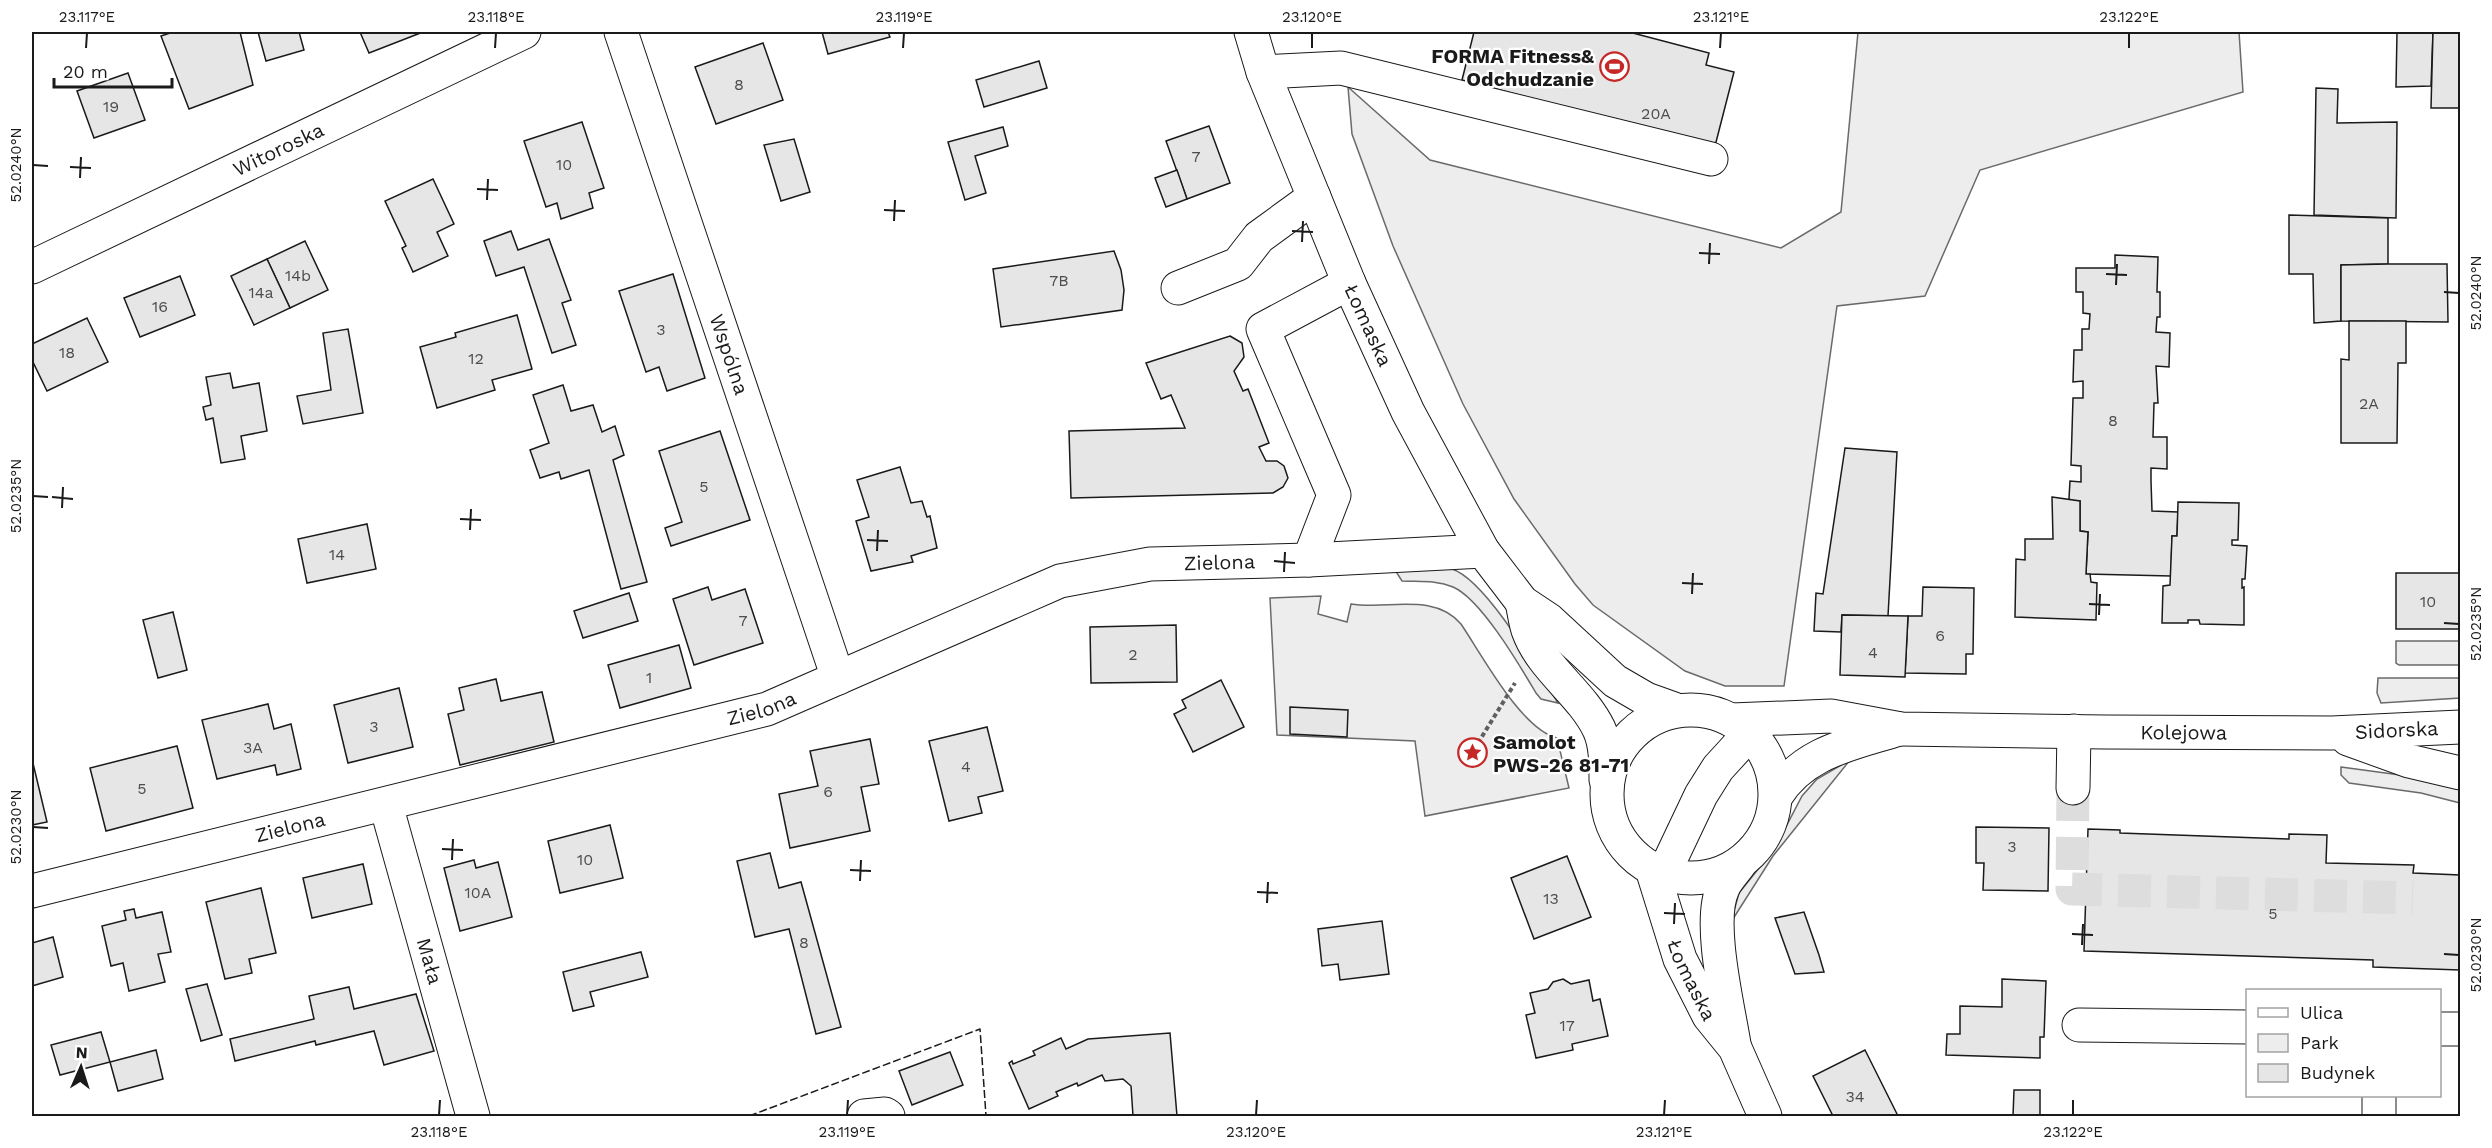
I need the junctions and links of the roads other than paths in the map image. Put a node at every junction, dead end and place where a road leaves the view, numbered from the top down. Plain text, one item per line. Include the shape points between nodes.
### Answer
1 (524, 32) edge
2 (621, 32) edge
3 (1251, 32) edge
4 (1263, 72) junction
5 (1712, 159) dead end
6 (1314, 197) junction
7 (32, 267) edge
8 (1349, 283) junction
9 (1178, 288) dead end
10 (1484, 550) junction
11 (1309, 560) junction
12 (1522, 602) junction
13 (838, 678) junction
14 (1674, 710) junction
15 (1741, 727) junction
16 (2460, 727) edge
17 (1901, 729) junction
18 (2074, 731) junction
19 (2332, 733) junction
20 (2460, 773) edge
21 (1607, 786) junction
22 (2073, 788) tunnel mouth
23 (1776, 796) junction
24 (386, 805) junction
25 (1738, 865) junction
26 (1658, 871) junction
27 (32, 891) edge
28 (2079, 1025) dead end
29 (2246, 1027) edge
30 (2441, 1029) edge
31 (2460, 1029) edge
32 (1735, 1048) junction
33 (2379, 1097) edge
34 (472, 1116) edge
35 (864, 1116) edge
36 (888, 1116) edge
37 (1765, 1116) edge
38 (2379, 1116) edge

1 - 7 street, Witoroska
2 - 13 street, Wspólna
3 - 4 street, Łomaska
4 - 5 street via 1341,68
4 - 6 street, Łomaska
6 - 8 street, Łomaska
6 - 9 street via 1259,237 1238,264
8 - 10 street, Łomaska via 1408,412
8 - 11 street via 1263,329 1334,495
10 - 11 street, Zielona
10 - 12 street, Łomaska
11 - 13 street, Zielona via 1149,564 1060,581
12 - 14 street, Łomaska via 1549,620 1616,681
12 - 21 street, Łomaska via 1528,630 1544,659 1588,710 1600,731 1606,753
13 - 24 street, Zielona via 766,709
14 - 15 street, Łomaska via 1712,712
14 - 21 street, Łomaska via 1652,720 1626,740 1610,770
15 - 17 street, Kolejowa via 1831,716
15 - 23 street, Łomaska via 1765,752 1774,773
15 - 26 street
16 - 19 street, Sidorska
17 - 18 street, Kolejowa
17 - 23 street, Kolejowa via 1808,761
18 - 19 street, Kolejowa
18 - 22 street
19 - 20 street, Kolejowa via 2409,761
21 - 26 street, Łomaska via 1608,811 1617,835 1632,855
23 - 25 street, Łomaska via 1771,823 1758,846
24 - 27 street, Zielona
24 - 34 street, Mała
25 - 26 street, Łomaska via 1718,875 1696,879
25 - 32 street, Łomaska via 1723,888 1717,931
26 - 32 street, Łomaska via 1680,959 1709,1016
28 - 29 street
30 - 31 street
32 - 37 street, Łomaska
33 - 38 street
35 - 36 street

